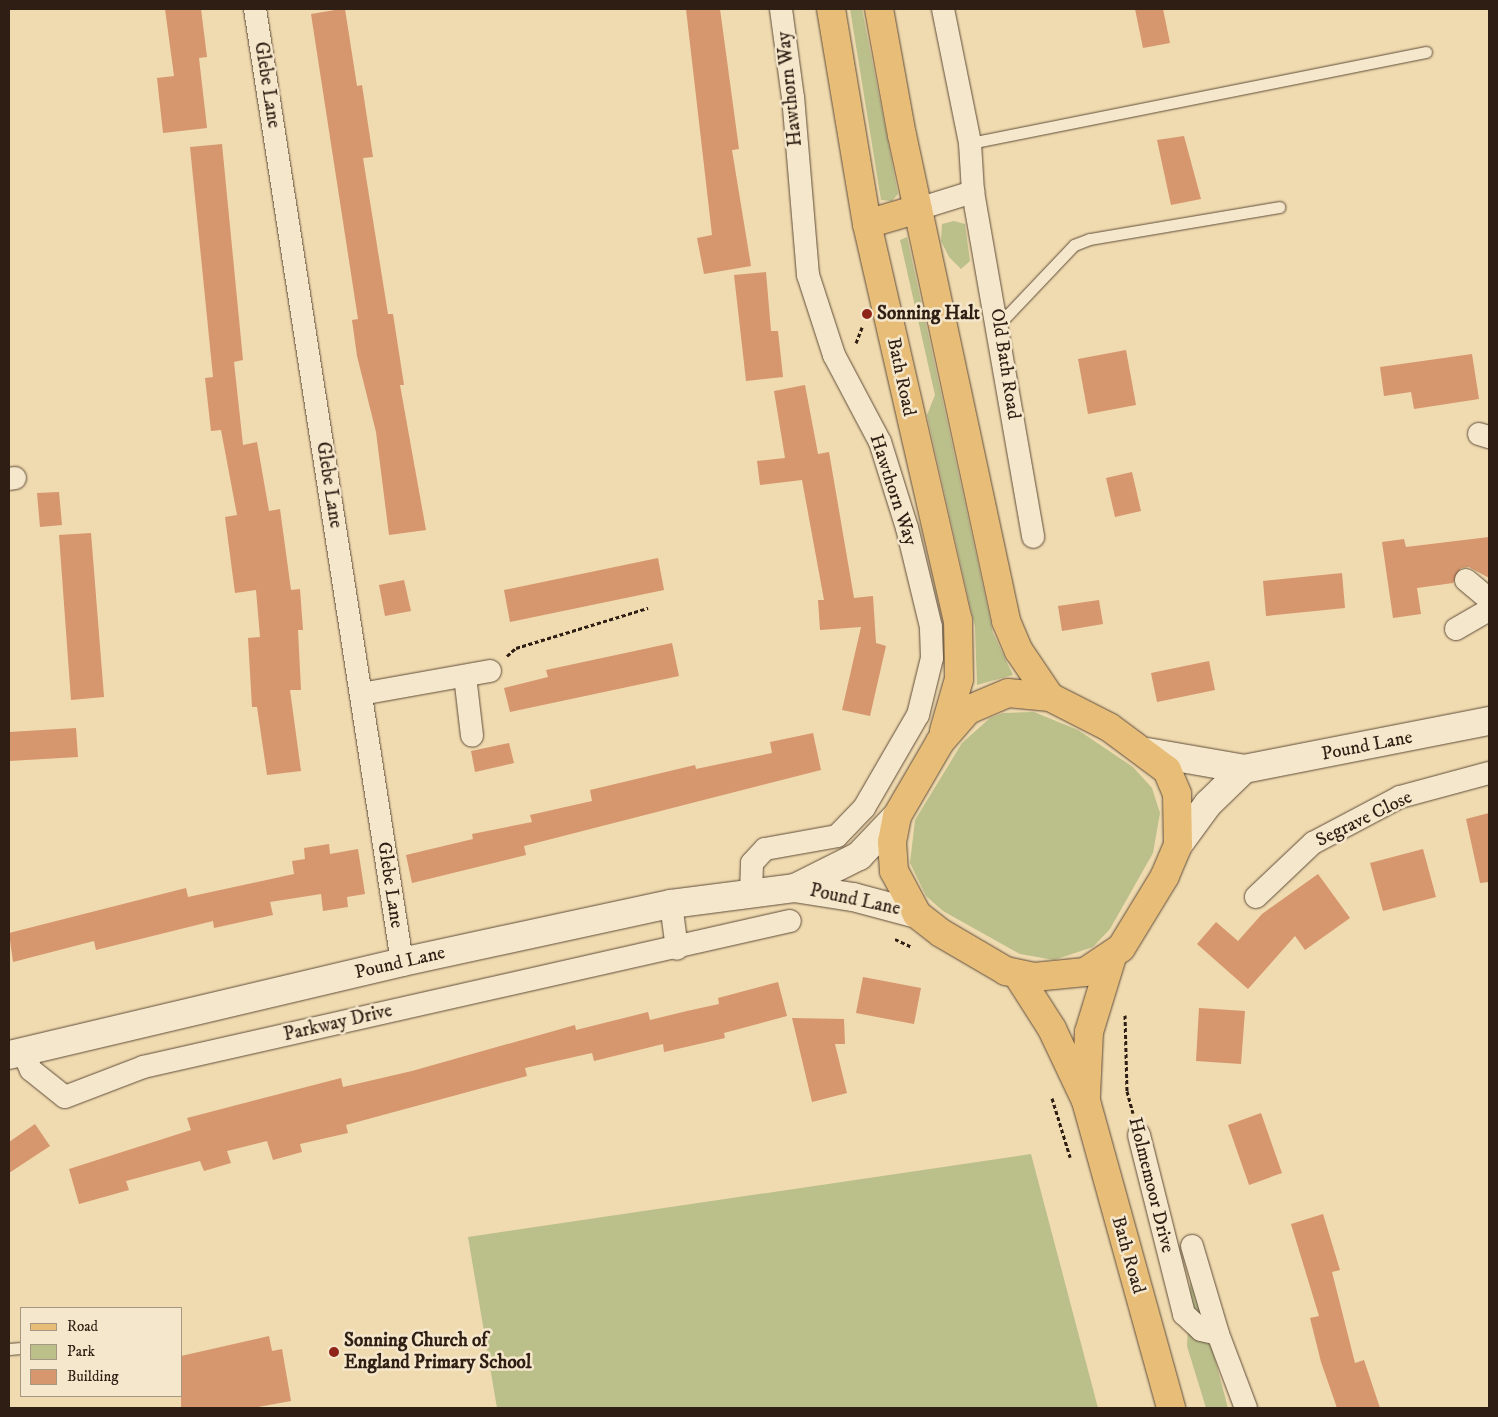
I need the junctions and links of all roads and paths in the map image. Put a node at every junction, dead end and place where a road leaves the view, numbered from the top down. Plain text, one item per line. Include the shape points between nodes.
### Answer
1 (255, 9) edge
2 (781, 9) edge
3 (831, 9) edge
4 (879, 9) edge
5 (943, 9) edge
6 (1426, 52) dead end
7 (970, 143) junction
8 (974, 192) junction
9 (1279, 207) dead end
10 (918, 209) junction
11 (867, 224) junction
12 (999, 324) junction
13 (1033, 537) dead end
14 (1466, 580) dead end
15 (1489, 599) edge
16 (648, 608) dead end
17 (1489, 610) edge
18 (1456, 629) dead end
19 (490, 671) joint
20 (465, 676) junction
21 (361, 694) junction
22 (1050, 697) junction
23 (1489, 721) edge
24 (472, 736) dead end
25 (940, 742) junction
26 (1148, 752) junction
27 (1244, 769) junction
28 (1489, 773) edge
29 (897, 816) junction
30 (1178, 845) junction
31 (794, 888) junction
32 (751, 893) junction
33 (1256, 897) dead end
34 (671, 904) junction
35 (917, 914) junction
36 (790, 921) dead end
37 (677, 949) junction
38 (1112, 957) junction
39 (402, 962) junction
40 (1017, 974) junction
41 (1124, 1014) dead end
42 (16, 1053) edge
43 (1086, 1101) junction
44 (1139, 1135) joint
45 (1192, 1246) dead end
46 (1218, 1334) junction
47 (1172, 1408) edge
48 (1246, 1408) edge

1 - 21 street, Glebe Lane
2 - 32 street, Hawthorn Way via 793,98 808,275 834,355 880,442 907,528 931,627 932,658 918,716 864,808 837,836 765,849 752,863
3 - 11 main road, Bath Road
4 - 10 main road
5 - 7 street, Old Bath Road
6 - 7 lane
7 - 8 street, Old Bath Road
8 - 10 street
8 - 12 street, Old Bath Road
9 - 12 lane via 1090,239 1074,245
10 - 11 main road
10 - 22 main road via 1006,621 1018,651
11 - 25 main road, Bath Road via 958,620 959,679
12 - 13 street, Old Bath Road
14 - 15 street
16 - 19 path via 516,648
17 - 18 street
19 - 20 street
20 - 21 street
20 - 24 street
21 - 39 street, Glebe Lane
22 - 25 main road via 1021,693 994,697 968,710
22 - 26 main road via 1089,714
23 - 27 street, Pound Lane
25 - 29 main road
26 - 27 street, Pound Lane
26 - 30 main road via 1167,770 1174,782 1179,809
27 - 30 street via 1208,804
28 - 33 street, Segrave Close via 1400,797 1313,843
29 - 31 street, Pound Lane via 859,856
29 - 35 main road via 892,842 894,871
30 - 38 main road via 1137,925
31 - 32 street, Pound Lane
31 - 35 street, Pound Lane via 853,897
32 - 34 street, Pound Lane
34 - 37 street
34 - 39 street, Pound Lane
35 - 40 main road via 961,946
36 - 37 street, Parkway Drive
37 - 42 street, Parkway Drive via 144,1067 65,1097 31,1070
38 - 40 main road via 1073,975
38 - 43 main road, Bath Road via 1089,1032
39 - 42 street, Pound Lane
40 - 43 main road, Bath Road via 1052,1029
41 - 44 path, Holmemoor Drive via 1127,1091
43 - 47 main road, Bath Road
44 - 46 street, Holmemoor Drive via 1184,1314 1201,1330
45 - 46 street, Holmemoor Drive
46 - 48 street, Holmemoor Drive

